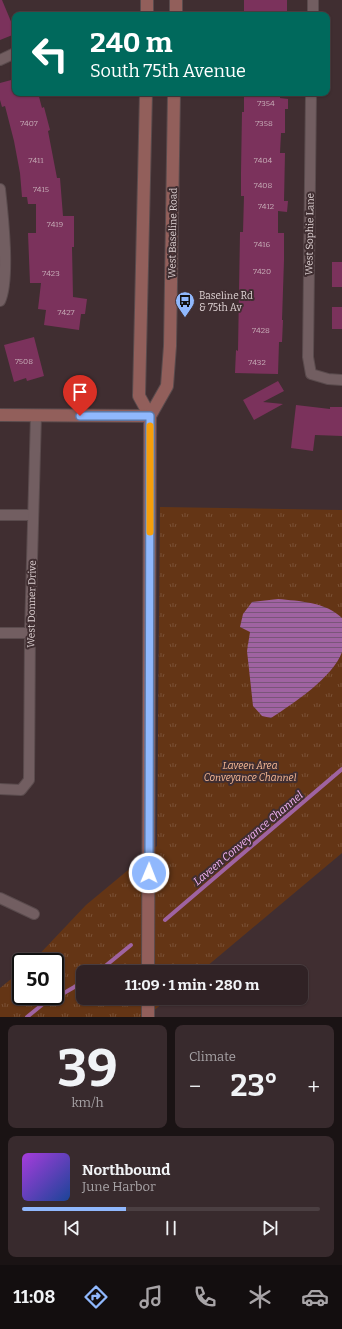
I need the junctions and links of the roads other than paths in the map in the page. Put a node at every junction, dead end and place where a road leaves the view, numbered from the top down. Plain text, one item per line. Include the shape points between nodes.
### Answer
1 (147, 0) edge
2 (176, 0) edge
3 (313, 0) edge
4 (147, 12) edge
5 (176, 12) edge
6 (313, 12) edge
7 (12, 54) edge
8 (0, 60) edge
9 (146, 96) edge
10 (174, 96) edge
11 (312, 96) edge
12 (0, 189) edge
13 (0, 301) edge
14 (342, 380) edge
15 (0, 415) edge
16 (36, 415) junction
17 (150, 416) junction
18 (0, 515) edge
19 (34, 515) junction
20 (0, 633) edge
21 (30, 634) junction
22 (0, 789) edge
23 (0, 898) edge
24 (34, 914) dead end
25 (149, 965) edge
26 (148, 1005) edge
27 (148, 1017) edge

1 - 4 main road
2 - 5 main road
3 - 6 street
7 - 8 street
9 - 17 main road, West Baseline Road via 139,396
10 - 17 main road, West Baseline Road via 170,352 167,386
11 - 14 street, West Sophie Lane via 308,356 311,374
12 - 13 street via 5,283
15 - 16 main road
16 - 17 main road
16 - 19 street, West Donner Drive
17 - 25 main road, West Baseline Road
18 - 19 street
19 - 21 street, West Donner Drive
20 - 21 street
21 - 22 street, West Donner Drive via 29,780 21,790
23 - 24 street
26 - 27 main road

